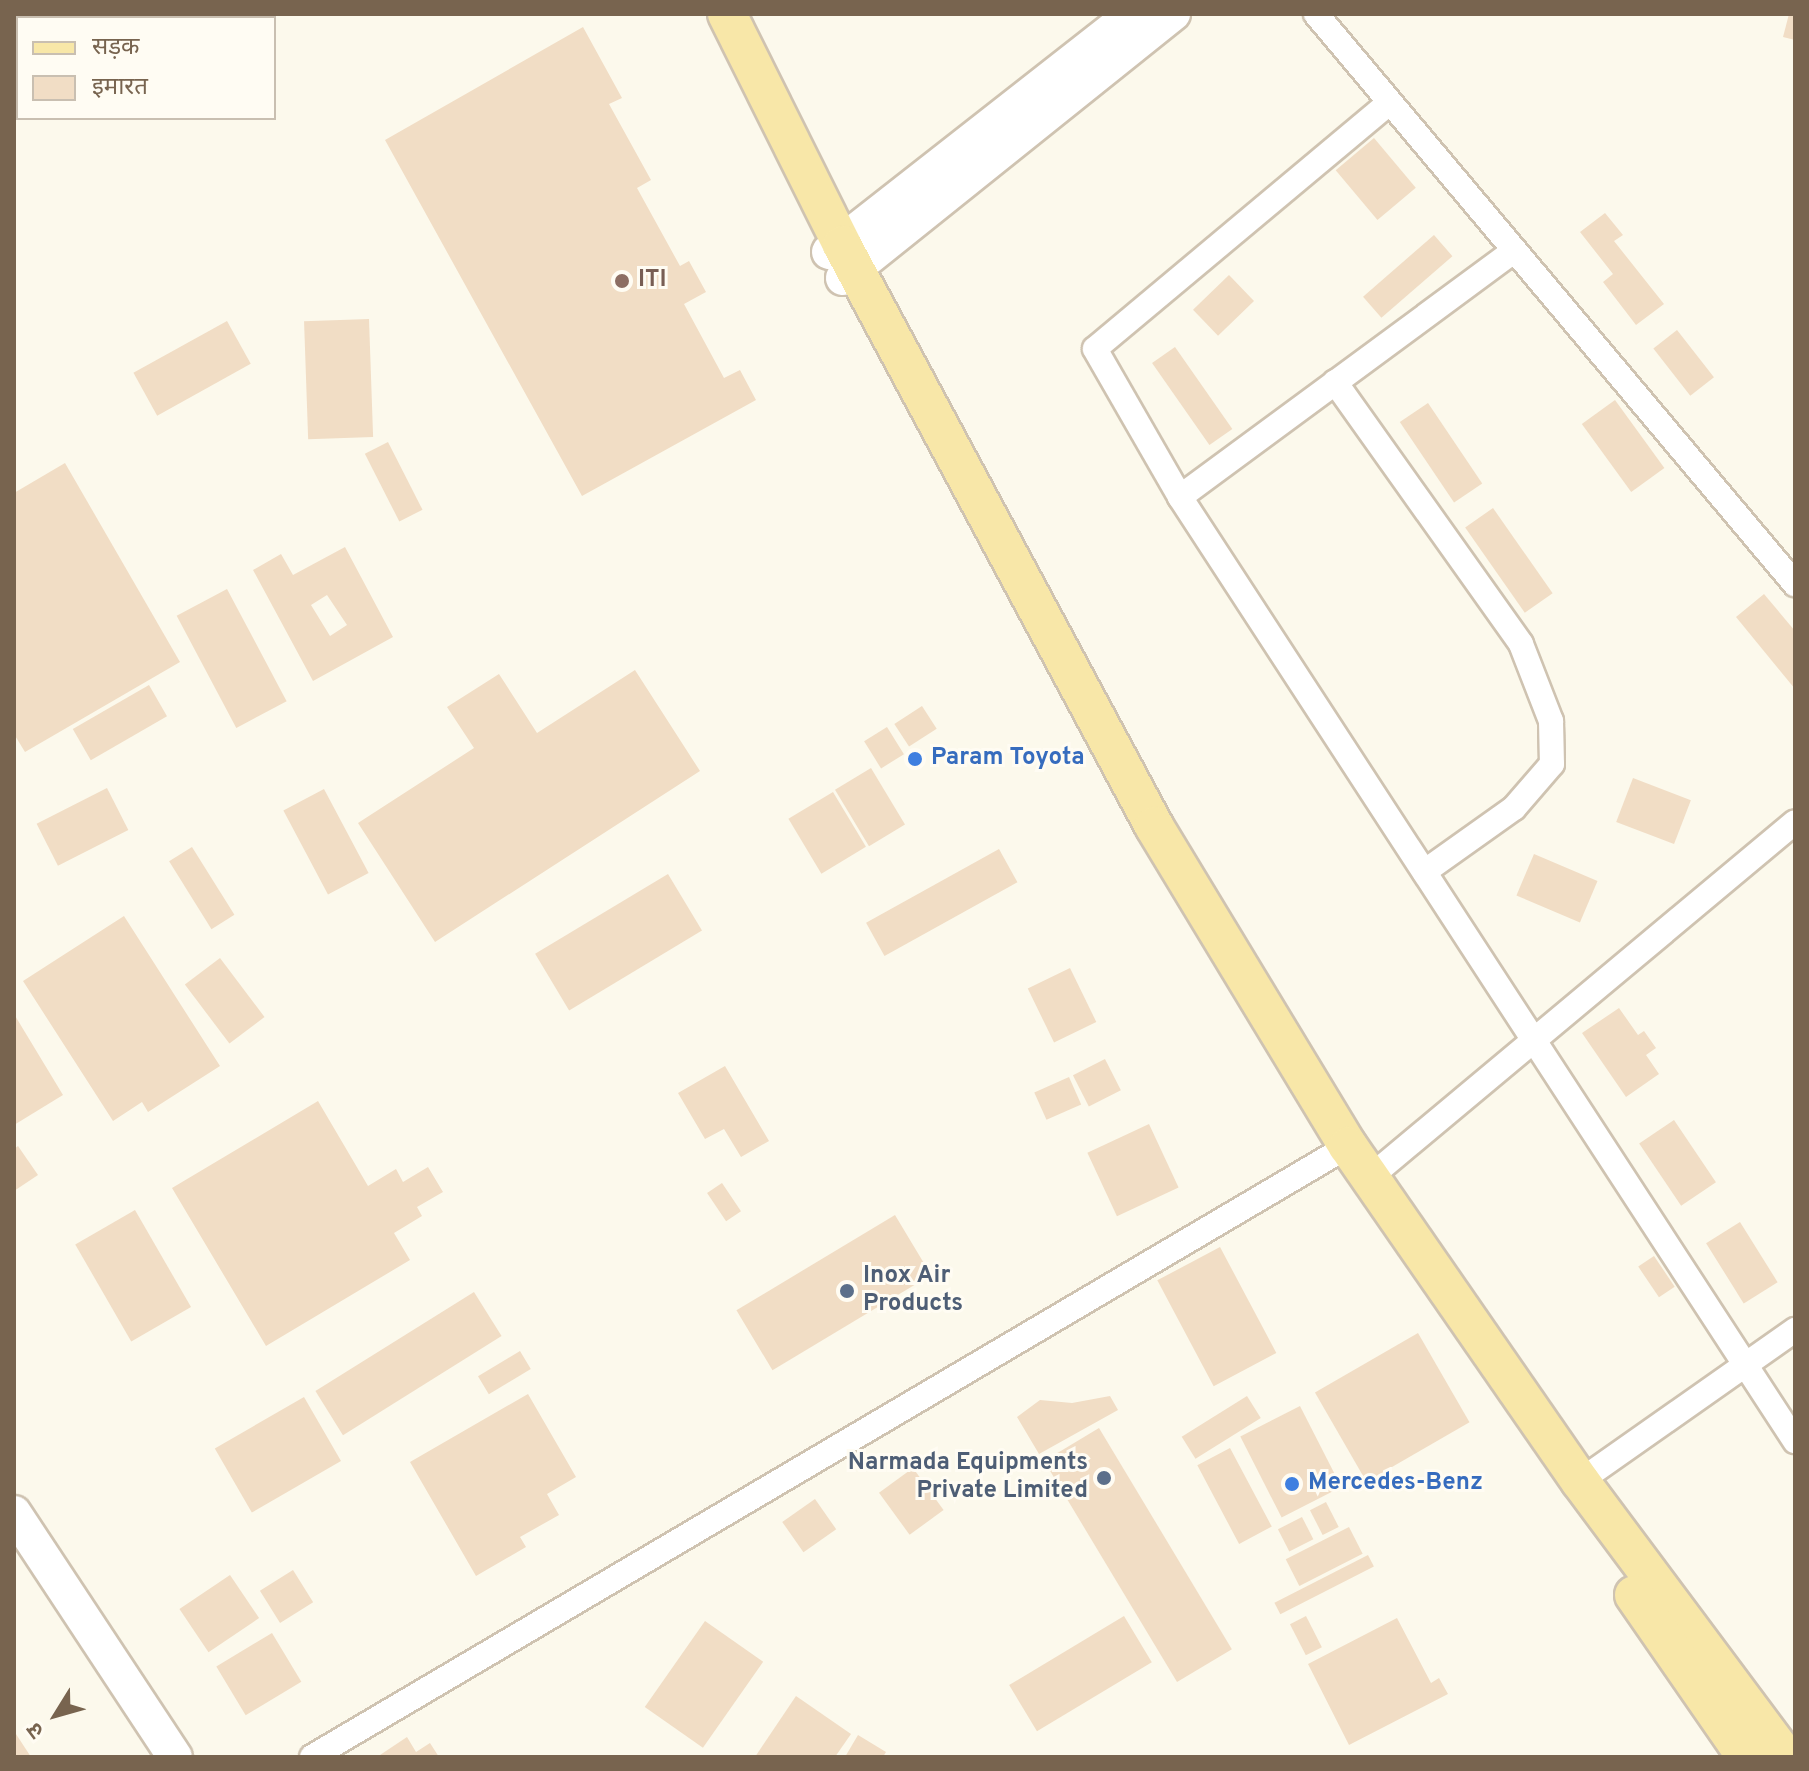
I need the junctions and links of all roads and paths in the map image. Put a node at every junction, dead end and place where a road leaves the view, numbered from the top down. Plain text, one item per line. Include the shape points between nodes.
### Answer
1 (709, 14) edge
2 (727, 14) edge
3 (1132, 14) edge
4 (1173, 14) edge
5 (1316, 14) edge
6 (1389, 103) junction
7 (1512, 252) junction
8 (842, 261) junction
9 (1335, 382) junction
10 (1180, 497) junction
11 (1795, 584) edge
12 (1795, 822) edge
13 (1424, 872) junction
14 (1535, 1042) junction
15 (1339, 1151) junction
16 (1369, 1178) junction
17 (1795, 1330) edge
18 (1745, 1365) junction
19 (1795, 1441) edge
20 (1580, 1481) junction
21 (14, 1513) edge
22 (175, 1757) edge
23 (312, 1757) edge
24 (1746, 1757) edge
25 (1786, 1757) edge

1 - 8 main road
2 - 8 main road
3 - 8 street
4 - 8 street
5 - 6 street
6 - 7 street
6 - 10 street via 1095,349
7 - 9 street
7 - 11 street
8 - 15 main road
9 - 10 street
9 - 13 street via 1521,644 1551,721 1552,764 1514,808
10 - 13 street
12 - 14 street
13 - 14 street
14 - 16 street
14 - 18 street
15 - 16 main road
15 - 23 street
15 - 24 main road
16 - 20 main road
17 - 18 street
18 - 19 street
18 - 20 street
20 - 25 main road
21 - 22 street

